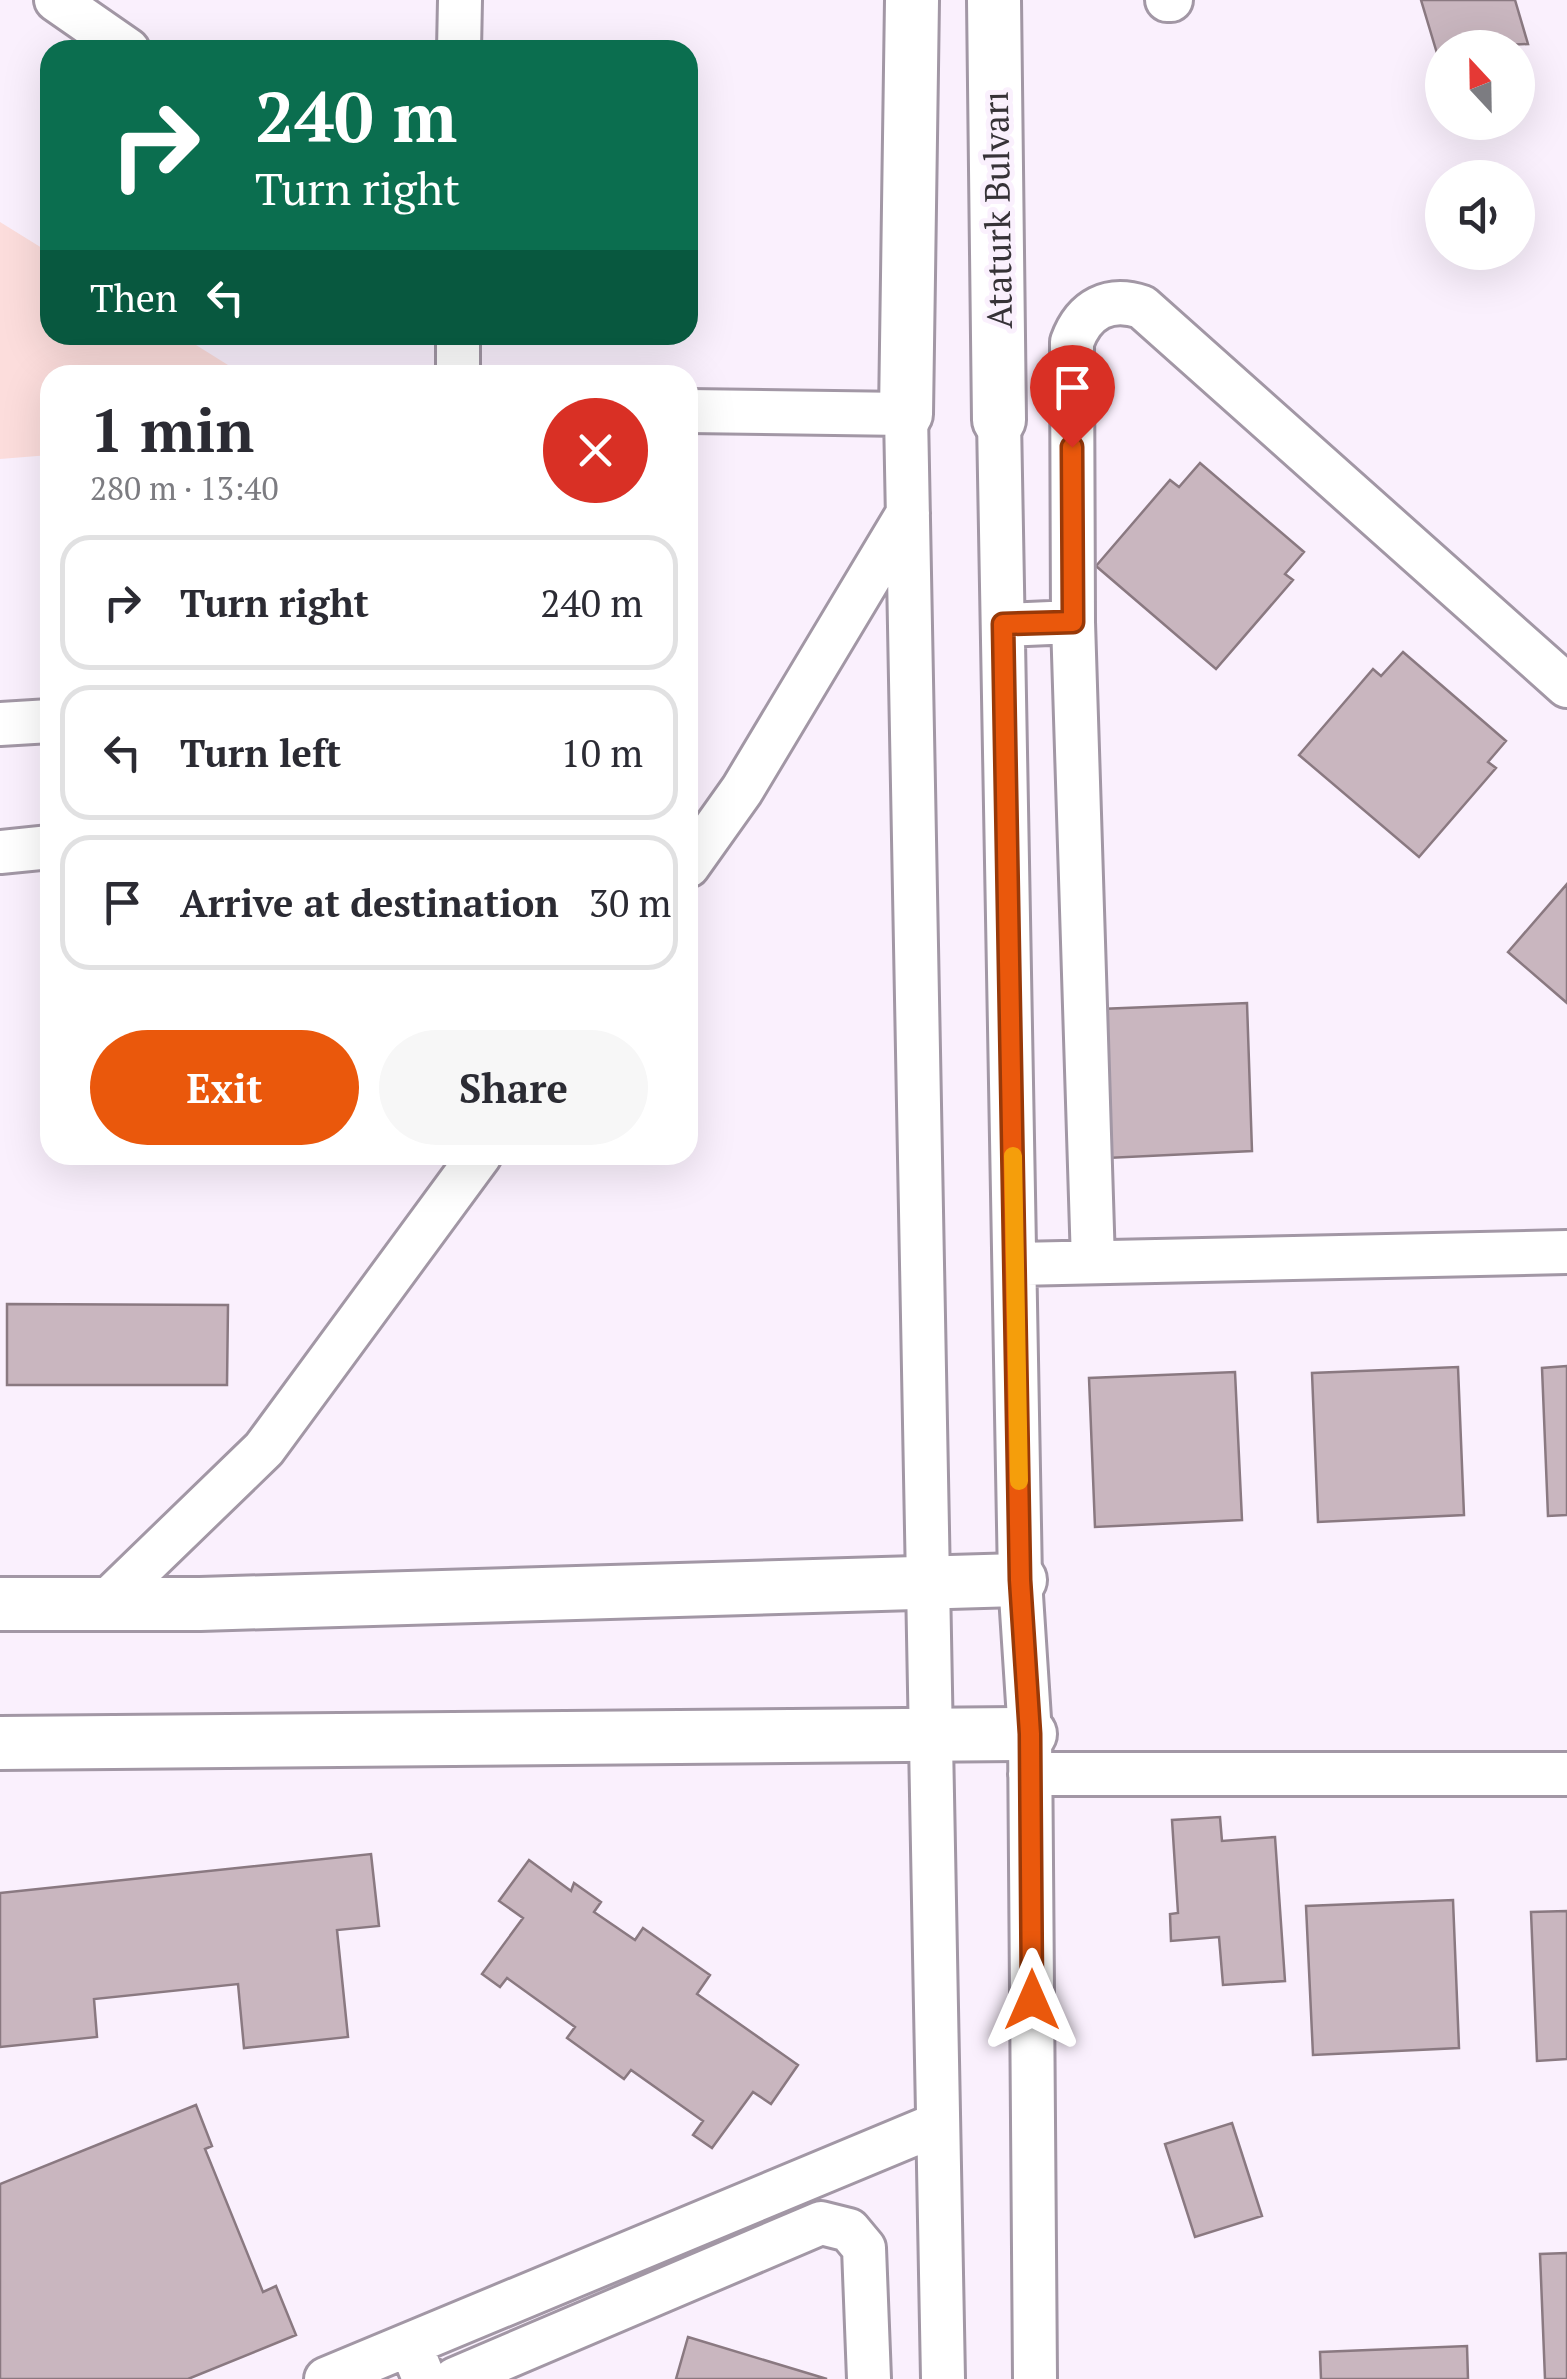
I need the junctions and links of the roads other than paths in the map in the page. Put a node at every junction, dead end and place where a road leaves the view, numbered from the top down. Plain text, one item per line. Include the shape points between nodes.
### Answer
1 (56, 0) edge
2 (460, 0) edge
3 (912, 0) edge
4 (994, 0) edge
5 (114, 40) edge
6 (459, 40) edge
7 (698, 411) edge
8 (906, 414) junction
9 (999, 420) joint
10 (908, 512) junction
11 (1073, 622) junction
12 (1003, 624) junction
13 (1567, 686) edge
14 (40, 722) edge
15 (0, 724) edge
16 (40, 849) edge
17 (0, 852) edge
18 (698, 852) edge
19 (473, 1165) edge
20 (1567, 1252) edge
21 (1093, 1262) junction
22 (1015, 1264) junction
23 (1020, 1580) junction
24 (928, 1583) junction
25 (0, 1604) edge
26 (104, 1604) junction
27 (931, 1735) junction
28 (0, 1744) edge
29 (1030, 1754) junction
30 (1567, 1774) edge
31 (938, 2124) junction
32 (678, 2232) junction
33 (698, 2274) junction
34 (417, 2362) edge
35 (326, 2379) edge
36 (454, 2379) edge
37 (869, 2379) edge
38 (943, 2379) edge
39 (1036, 2379) edge

1 - 5 street
2 - 6 street
3 - 8 main road
4 - 9 main road, Ataturk Bulvarı
7 - 8 street
8 - 10 street
9 - 12 street
10 - 18 street
10 - 24 street
11 - 12 street
11 - 13 street via 1072,342 1087,315 1128,302 1142,306
11 - 21 street
12 - 22 street
14 - 15 street
16 - 17 street
19 - 26 street via 264,1450
20 - 21 street
21 - 22 street
22 - 23 street
23 - 24 main road
23 - 29 street
24 - 26 main road
24 - 27 street
25 - 26 main road
27 - 28 main road
27 - 29 main road
27 - 31 street
29 - 30 street
29 - 39 street
31 - 32 street
31 - 38 street
32 - 33 street
32 - 34 street
33 - 36 street
33 - 37 street via 821,2222 849,2230 867,2260
34 - 35 street

